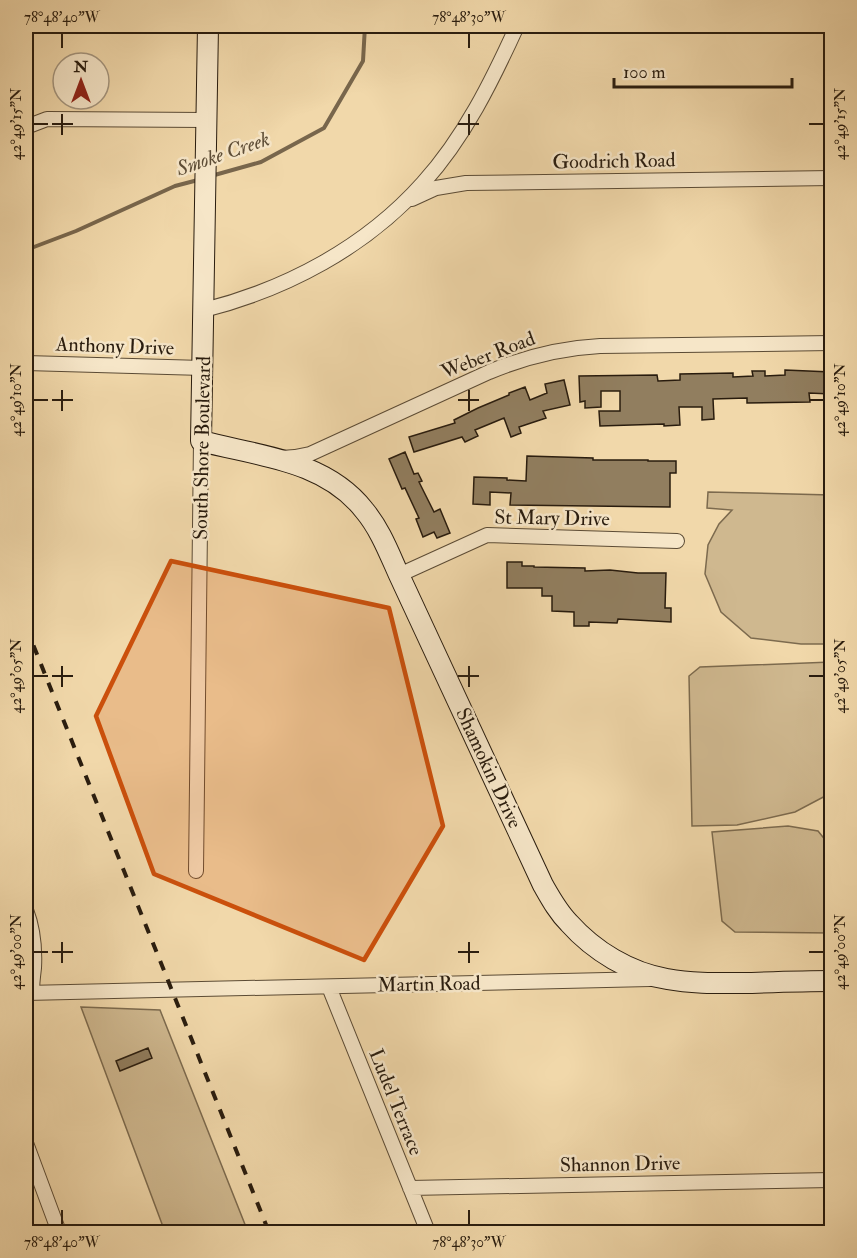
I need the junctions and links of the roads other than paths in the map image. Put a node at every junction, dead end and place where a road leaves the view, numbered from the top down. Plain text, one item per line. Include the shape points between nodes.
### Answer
1 (208, 26) edge
2 (516, 26) edge
3 (206, 120) junction
4 (26, 127) edge
5 (831, 178) edge
6 (402, 205) junction
7 (204, 310) junction
8 (831, 343) edge
9 (26, 363) edge
10 (203, 368) junction
11 (201, 441) junction
12 (279, 458) junction
13 (677, 541) dead end
14 (399, 575) junction
15 (196, 871) dead end
16 (26, 910) edge
17 (666, 979) junction
18 (831, 981) edge
19 (329, 987) junction
20 (29, 992) edge
21 (26, 1143) edge
22 (831, 1180) edge
23 (410, 1188) junction
24 (59, 1233) edge
25 (428, 1233) edge

1 - 3 street, South Shore Boulevard
2 - 6 street via 463,130
3 - 4 street via 47,119
3 - 7 street, South Shore Boulevard
5 - 6 street, Goodrich Road via 466,183 436,188
6 - 7 street via 360,238 300,276 260,294
7 - 10 street, South Shore Boulevard
8 - 12 street, Weber Road via 600,346 552,351 489,372 310,454
9 - 10 street, Anthony Drive
10 - 11 street, South Shore Boulevard
11 - 12 street, Shamokin Drive
11 - 15 street, South Shore Boulevard
12 - 14 street, Shamokin Drive via 311,470 350,494 375,526
13 - 14 street, St Mary Drive via 487,535
14 - 17 street, Shamokin Drive via 554,904 575,930 598,949 621,963
16 - 20 street via 34,946
17 - 18 street, Martin Road via 721,983
17 - 19 street, Martin Road
19 - 20 street, Martin Road
19 - 23 street, Ludel Terrace
21 - 24 street
22 - 23 street, Shannon Drive
23 - 25 street, Ludel Terrace

